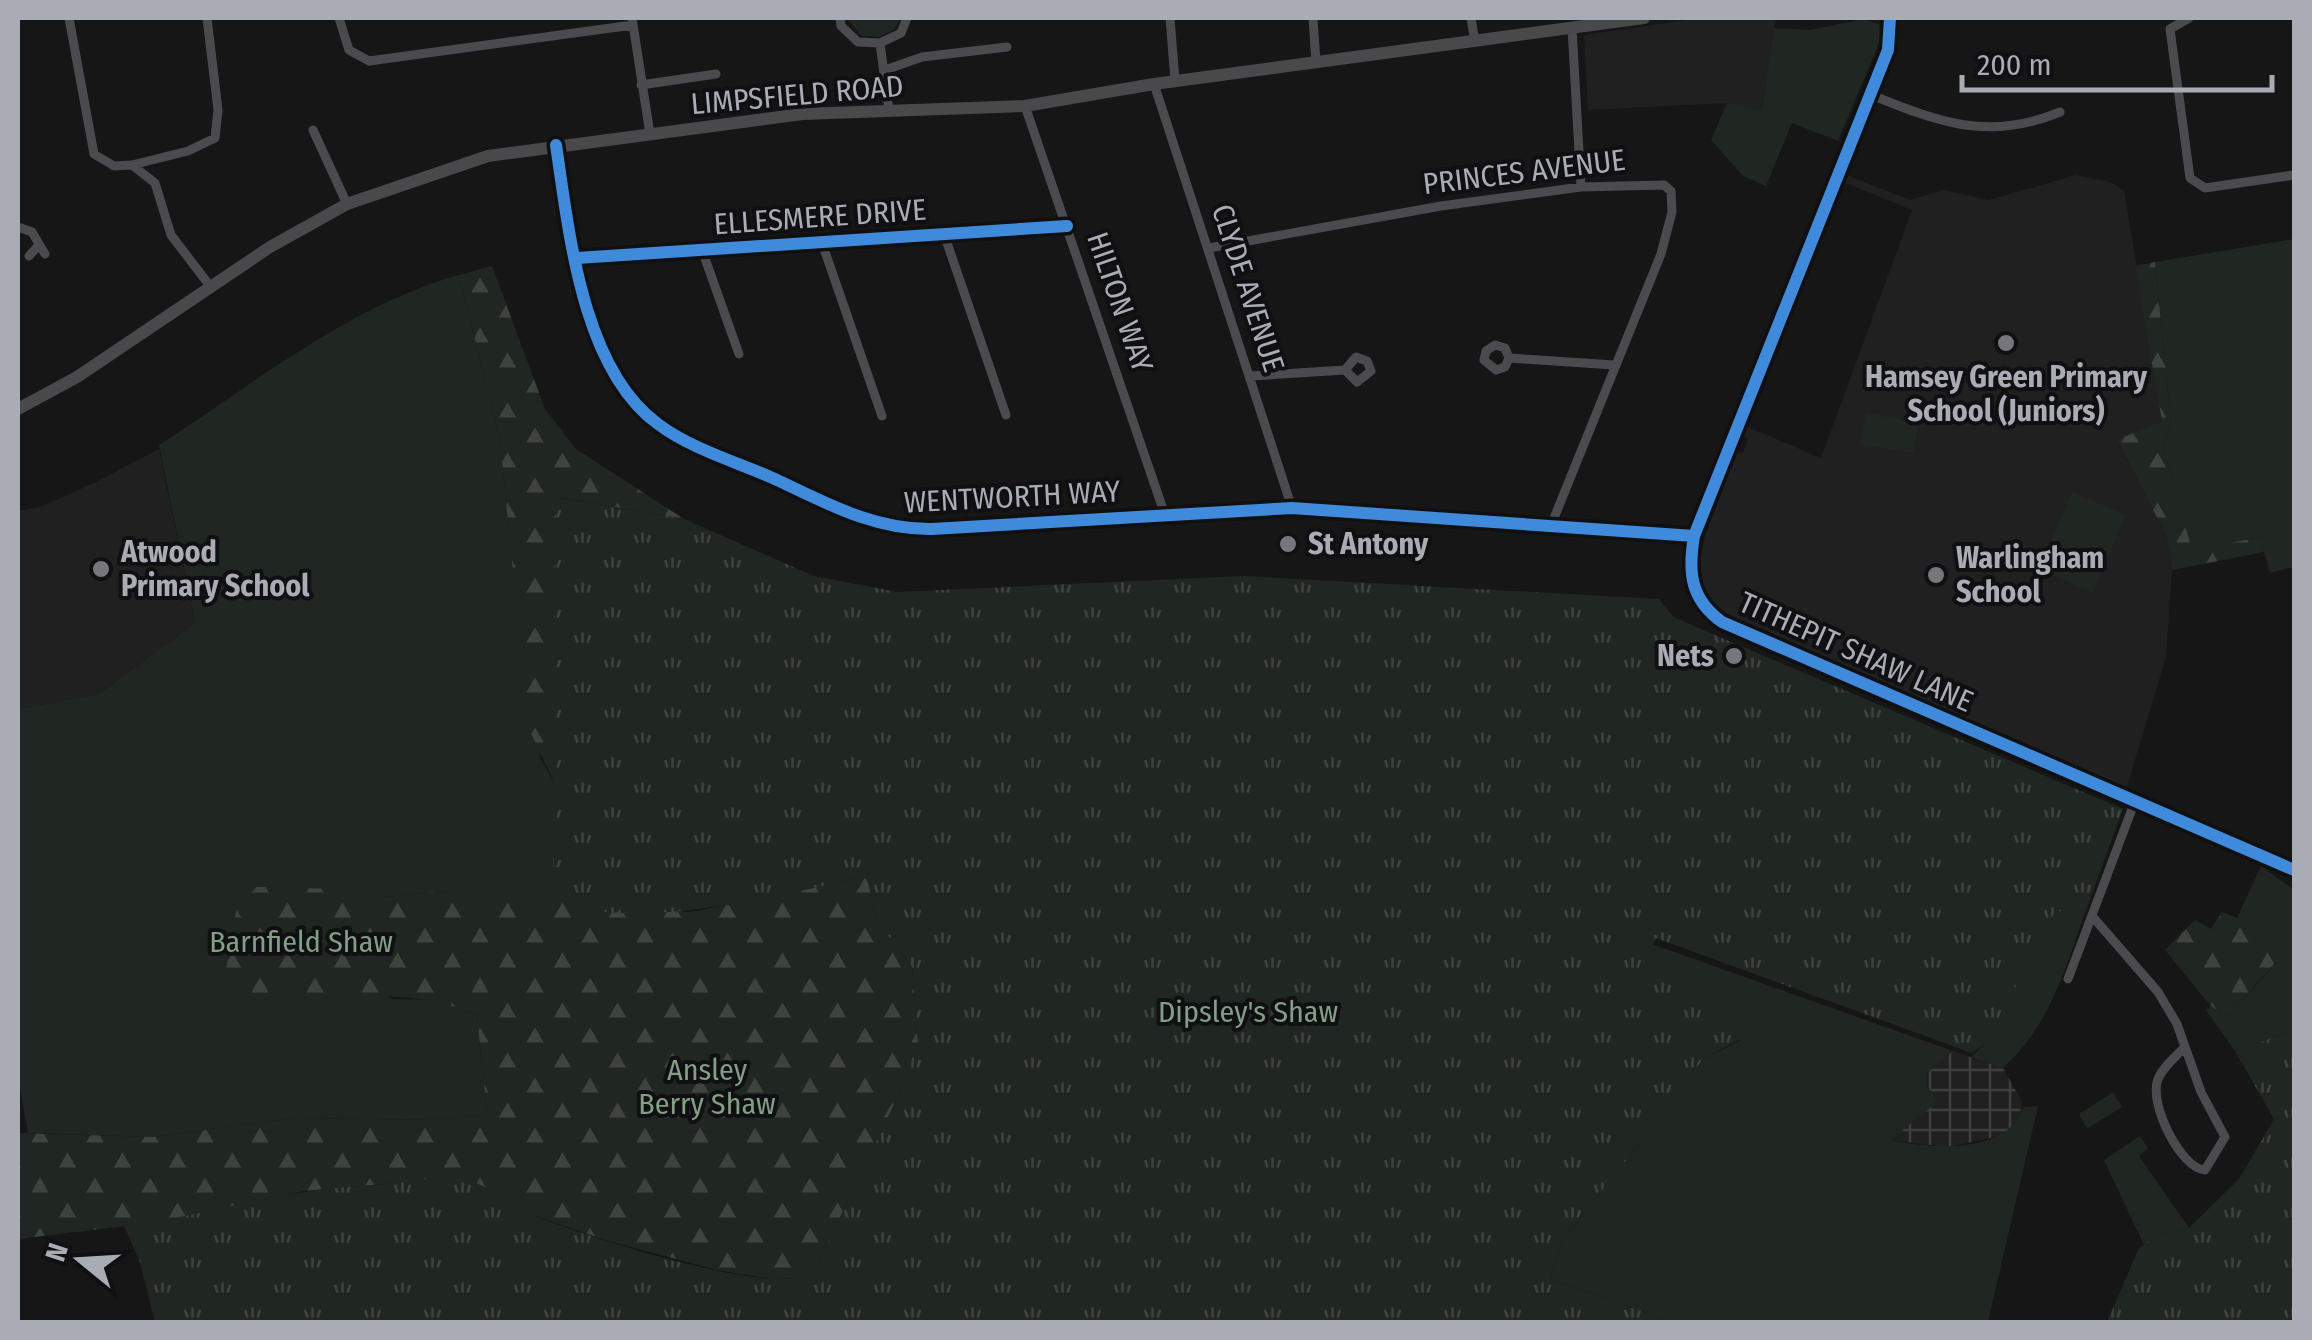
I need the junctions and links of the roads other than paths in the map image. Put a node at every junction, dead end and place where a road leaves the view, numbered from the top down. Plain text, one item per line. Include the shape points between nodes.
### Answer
1 (70, 18) edge
2 (206, 18) edge
3 (340, 18) edge
4 (840, 18) edge
5 (908, 18) edge
6 (1170, 18) edge
7 (1313, 18) edge
8 (1471, 18) edge
9 (1644, 18) edge
10 (2188, 18) edge
11 (1620, 19) edge
12 (1893, 19) edge
13 (632, 22) edge
14 (1572, 28) junction
15 (880, 42) junction
16 (1475, 42) junction
17 (1000, 52) dead end
18 (1316, 63) junction
19 (884, 70) junction
20 (716, 74) dead end
21 (1176, 81) junction
22 (641, 84) junction
23 (1154, 84) junction
24 (1869, 94) junction
25 (1025, 106) junction
26 (888, 111) junction
27 (2060, 112) dead end
28 (313, 130) dead end
29 (650, 134) junction
30 (556, 145) junction
31 (166, 158) junction
32 (132, 165) junction
33 (2294, 176) edge
34 (155, 183) junction
35 (1581, 188) junction
36 (347, 204) junction
37 (1067, 226) junction
38 (18, 227) edge
39 (944, 234) junction
40 (822, 243) junction
41 (1209, 248) junction
42 (702, 250) junction
43 (28, 256) dead end
44 (577, 258) junction
45 (210, 286) junction
46 (738, 354) dead end
47 (1509, 358) dead end
48 (1614, 364) junction
49 (1346, 370) dead end
50 (1251, 376) junction
51 (18, 409) edge
52 (1006, 415) dead end
53 (882, 416) dead end
54 (1292, 508) junction
55 (1165, 514) junction
56 (1552, 523) junction
57 (1694, 536) junction
58 (2135, 801) junction
59 (2294, 870) edge
60 (2092, 916) junction
61 (2068, 979) dead end
62 (2184, 1048) junction

1 - 32 street via 94,154 114,166
2 - 31 street via 220,128 206,145
3 - 13 street via 350,50 369,61
4 - 15 street via 858,42
5 - 15 street via 901,33
6 - 21 street
7 - 18 street
8 - 16 street
9 - 11 main road, LIMPSFIELD ROAD
10 - 33 street via 2170,29 2190,178 2204,188
11 - 14 main road, LIMPSFIELD ROAD
12 - 24 street, TITHEPIT SHAW LANE
13 - 22 street
14 - 16 main road, LIMPSFIELD ROAD
14 - 35 street
15 - 19 street
16 - 18 main road, LIMPSFIELD ROAD
17 - 19 street via 922,57
18 - 21 main road, LIMPSFIELD ROAD
19 - 26 street
20 - 22 street
21 - 23 main road, LIMPSFIELD ROAD
22 - 29 street
23 - 25 main road, LIMPSFIELD ROAD
23 - 41 street, CLYDE AVENUE
24 - 27 street via 1935,118 2000,130
24 - 57 street, TITHEPIT SHAW LANE
25 - 26 main road, LIMPSFIELD ROAD
25 - 37 street, HILTON WAY
26 - 29 main road, LIMPSFIELD ROAD via 802,114
28 - 36 street
29 - 30 main road, LIMPSFIELD ROAD
30 - 36 main road, LIMPSFIELD ROAD via 488,156
30 - 44 street, WENTWORTH WAY
31 - 32 street
31 - 34 street
32 - 34 street
34 - 45 street via 171,235
35 - 41 street, PRINCES AVENUE
35 - 48 street, PRINCES AVENUE via 1651,183 1671,191 1660,254
36 - 45 main road, LIMPSFIELD ROAD
37 - 39 street, ELLESMERE DRIVE
37 - 55 street, HILTON WAY
38 - 43 street via 32,232 42,250
39 - 40 street, ELLESMERE DRIVE
39 - 52 street
40 - 42 street, ELLESMERE DRIVE
40 - 53 street
41 - 50 street, CLYDE AVENUE
42 - 44 street, ELLESMERE DRIVE
42 - 46 street
44 - 55 street, WENTWORTH WAY via 600,348 633,403 676,435 846,512 908,530
45 - 51 main road, LIMPSFIELD ROAD via 78,377
47 - 48 street
48 - 56 street, PRINCES AVENUE
49 - 50 street
50 - 54 street, CLYDE AVENUE
54 - 55 street, WENTWORTH WAY
54 - 56 street, WENTWORTH WAY
56 - 57 street, WENTWORTH WAY
57 - 58 street, TITHEPIT SHAW LANE via 1691,580 1698,598 1722,622
58 - 59 street, TITHEPIT SHAW LANE
58 - 60 street
60 - 61 street
60 - 62 street via 2158,992
62 - 62 street via 2158,1078 2155,1106 2186,1159 2204,1170 2225,1137

